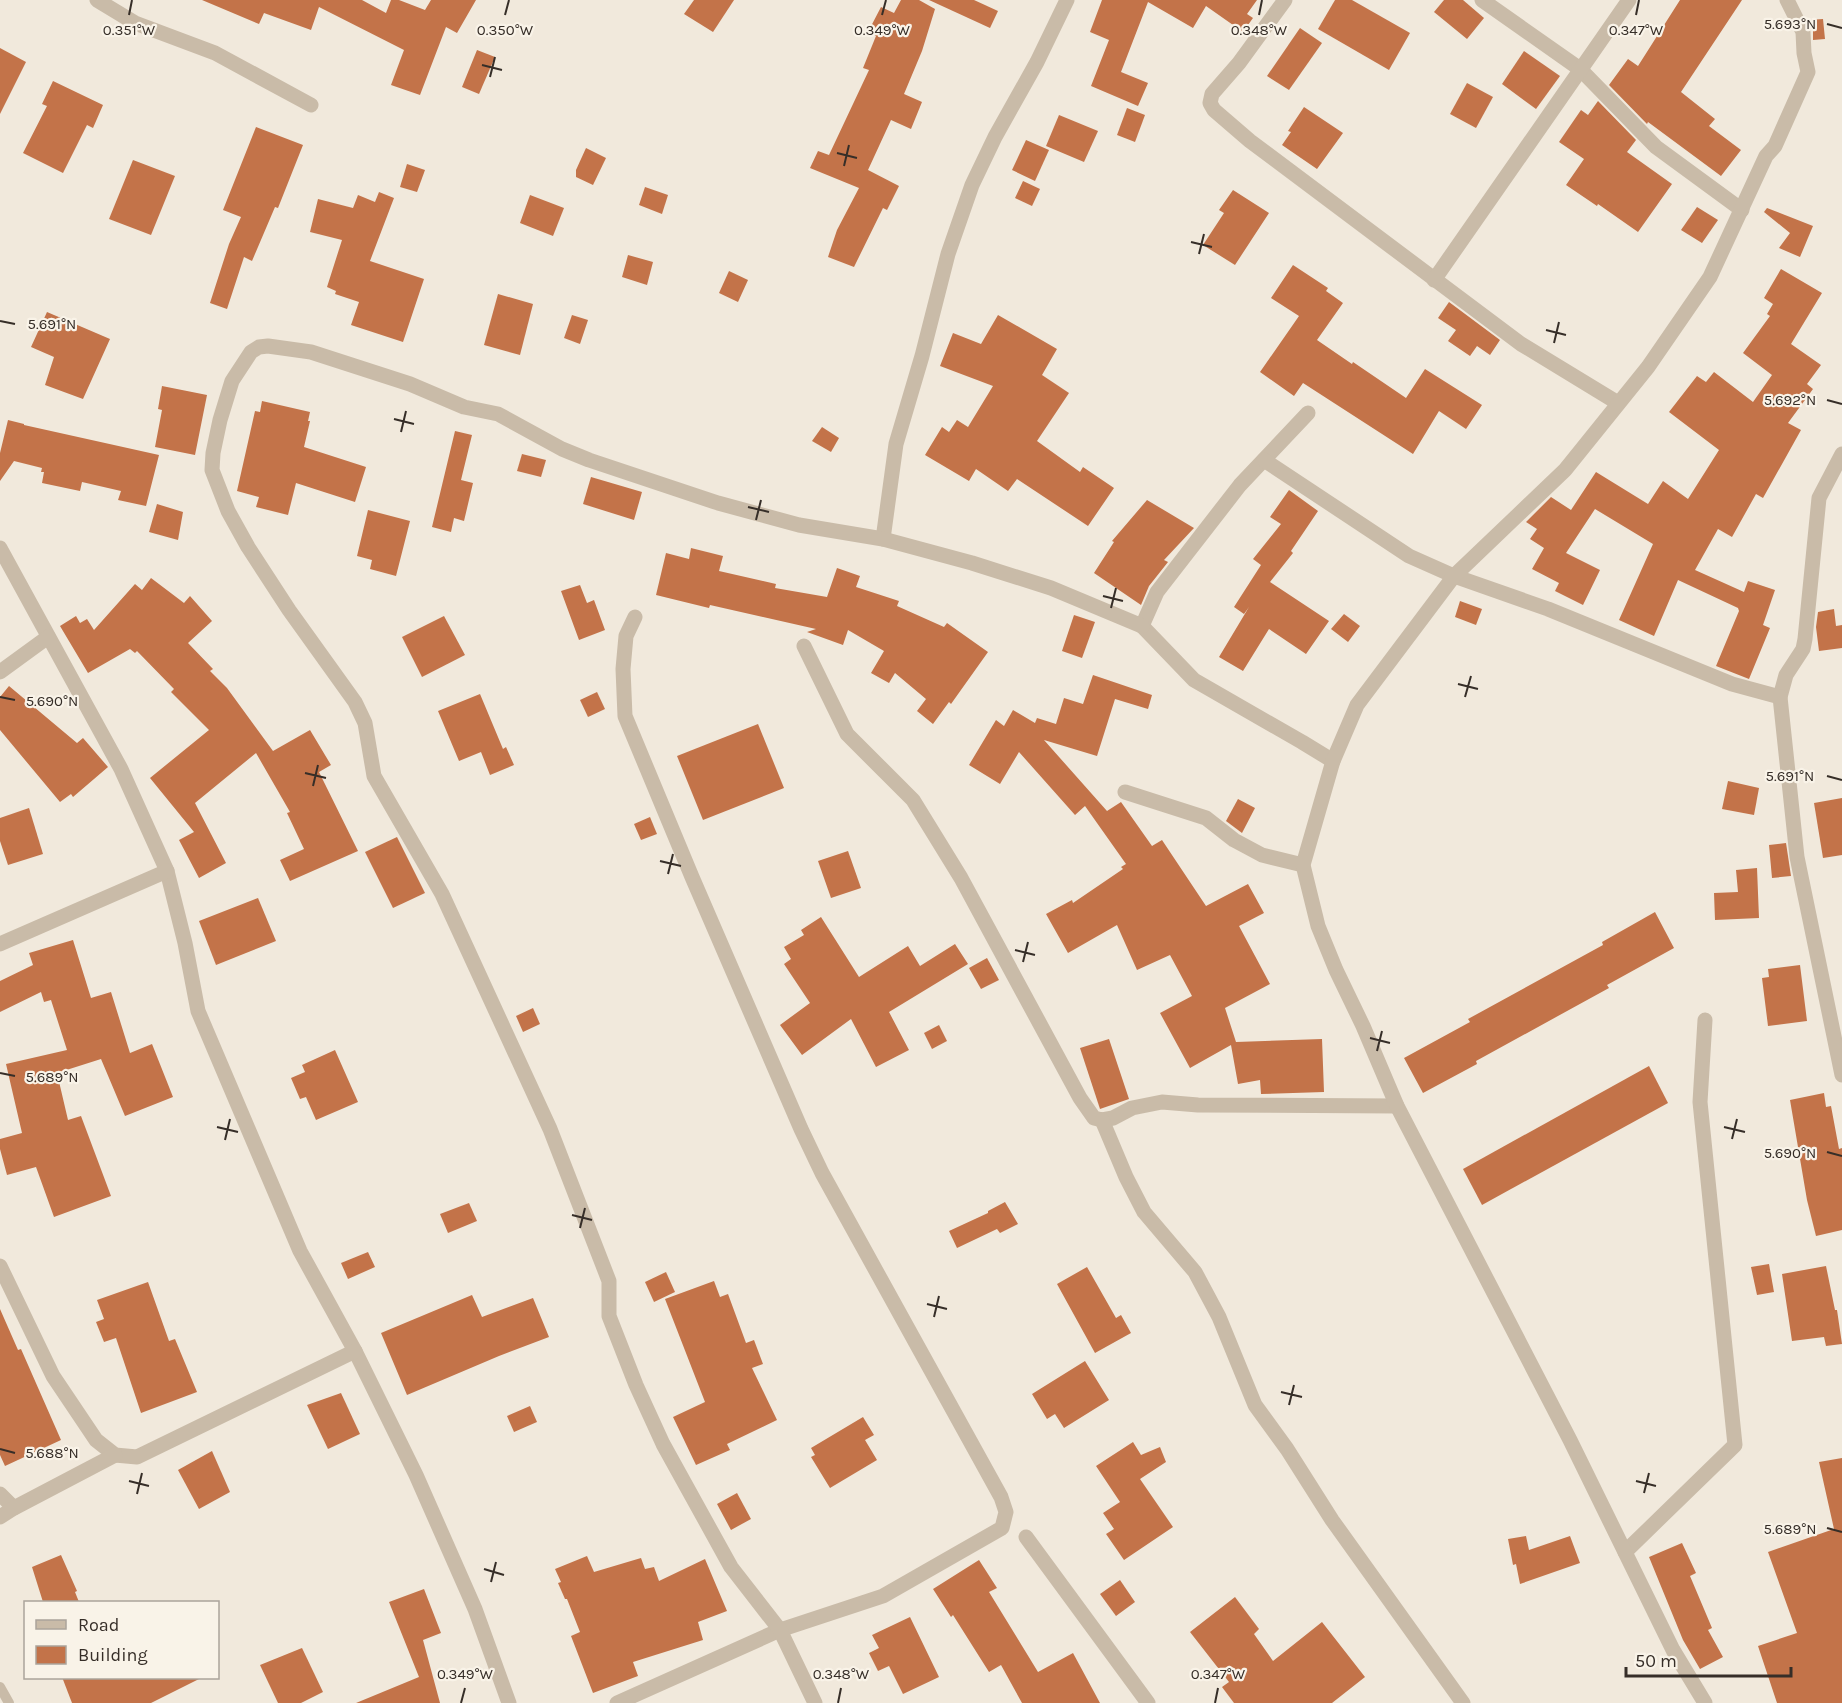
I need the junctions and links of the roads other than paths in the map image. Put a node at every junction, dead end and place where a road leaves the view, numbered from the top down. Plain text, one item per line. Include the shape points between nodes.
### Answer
1 (97, 0) edge
2 (1067, 0) edge
3 (1285, 0) edge
4 (1482, 0) edge
5 (1629, 0) edge
6 (1787, 0) edge
7 (1581, 69) junction
8 (311, 105) dead end
9 (1742, 210) junction
10 (1434, 280) junction
11 (1618, 403) junction
12 (1308, 413) dead end
13 (1842, 454) edge
14 (1264, 460) junction
15 (883, 539) junction
16 (0, 548) edge
17 (1454, 576) junction
18 (635, 617) dead end
19 (1142, 626) junction
20 (48, 636) junction
21 (804, 646) dead end
22 (0, 672) edge
23 (1780, 697) junction
24 (1333, 761) junction
25 (1125, 792) dead end
26 (1303, 865) junction
27 (167, 871) junction
28 (0, 944) edge
29 (1705, 1020) dead end
30 (1842, 1076) edge
31 (1397, 1106) junction
32 (1102, 1120) junction
33 (0, 1266) edge
34 (355, 1351) junction
35 (115, 1455) junction
36 (0, 1494) edge
37 (14, 1508) junction
38 (0, 1517) edge
39 (1026, 1537) dead end
40 (1625, 1552) junction
41 (780, 1630) junction
42 (0, 1686) edge
43 (9, 1703) edge
44 (509, 1703) edge
45 (617, 1703) edge
46 (815, 1703) edge
47 (1148, 1703) edge
48 (1463, 1703) edge
49 (1705, 1703) edge

1 - 8 street via 135,22 215,53
2 - 15 street via 972,184 948,254 896,444
3 - 10 street via 1212,94 1210,103 1250,141
4 - 7 street
5 - 7 street
6 - 9 street via 1803,32 1808,72
7 - 9 street via 1656,147
7 - 10 street
9 - 11 street via 1710,277
10 - 11 street via 1521,344
11 - 17 street via 1564,470
12 - 14 street
13 - 23 street via 1819,498 1805,639 1786,675
14 - 17 street via 1409,556
14 - 19 street via 1157,592
15 - 19 street via 1041,584
15 - 41 street via 799,525 718,503 562,449 498,414 464,407 410,384 311,352 268,346 251,352 232,381 213,453 212,471 248,547 356,702 365,723 374,776 442,894 545,1119 609,1281 609,1316 663,1444 731,1567
16 - 20 street
17 - 23 street via 1548,609 1732,684
17 - 24 street via 1357,705
18 - 41 street via 626,636 625,716 822,1173 1006,1512 1002,1528 883,1596
19 - 24 street via 1194,680
20 - 22 street
20 - 27 street via 121,770
21 - 32 street via 847,734 913,800 961,878 1080,1098 1094,1118
23 - 30 street via 1797,857
24 - 26 street
25 - 26 street via 1206,818 1262,855
26 - 31 street via 1318,926
27 - 28 street
27 - 34 street via 198,1011 300,1251
29 - 40 street via 1700,1102 1735,1445
31 - 32 street via 1162,1102
31 - 40 street
32 - 48 street via 1144,1212 1195,1272 1255,1405
33 - 35 street via 53,1376 96,1440
34 - 35 street via 137,1457
34 - 44 street via 416,1475 475,1609
35 - 37 street
36 - 37 street
37 - 38 street
39 - 47 street
40 - 49 street via 1673,1650
41 - 45 street
41 - 46 street
42 - 43 lane

